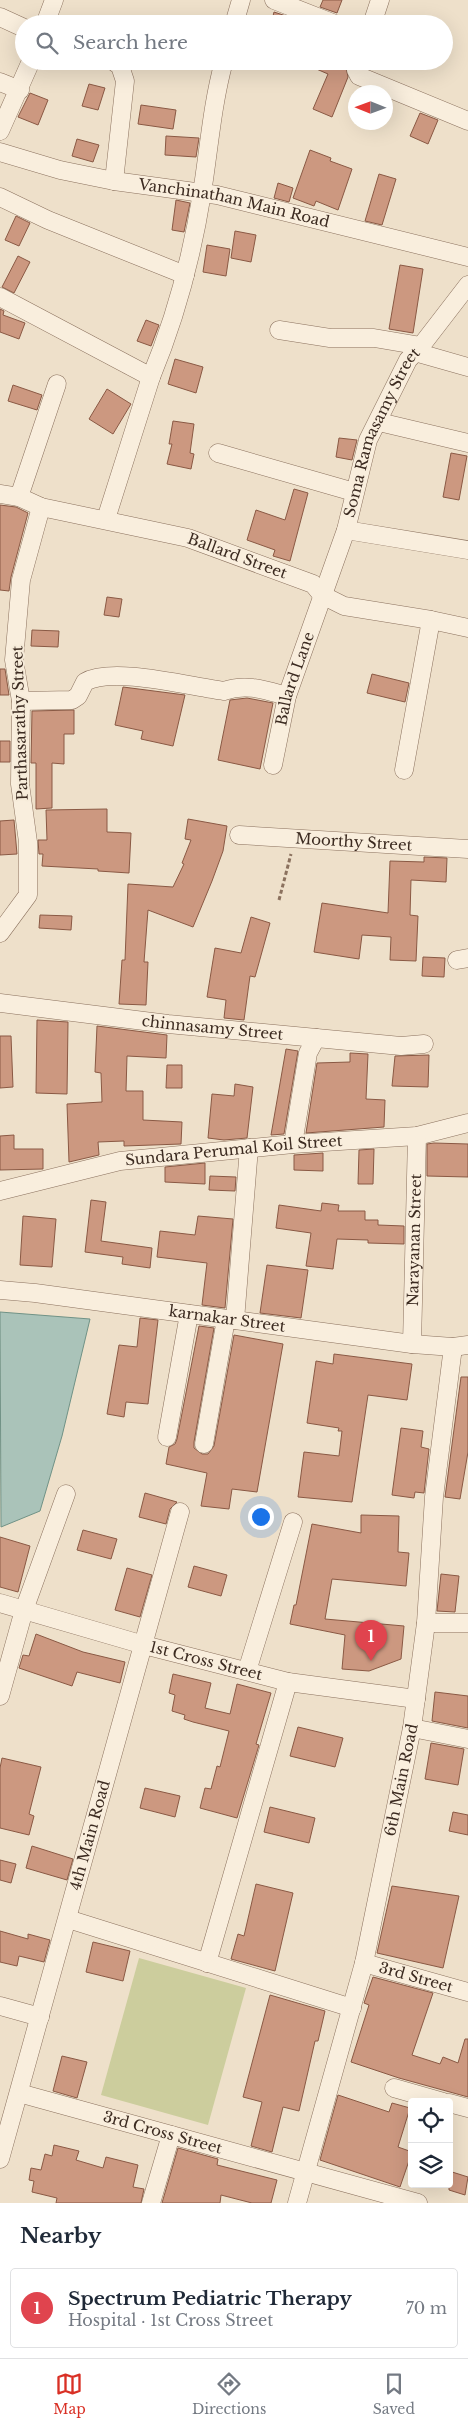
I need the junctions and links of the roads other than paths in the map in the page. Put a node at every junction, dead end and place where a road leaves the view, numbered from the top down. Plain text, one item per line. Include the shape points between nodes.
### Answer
1 (54, 0) edge
2 (241, 0) edge
3 (274, 0) edge
4 (380, 0) edge
5 (49, 15) edge
6 (237, 15) edge
7 (312, 15) edge
8 (375, 15) edge
9 (0, 17) edge
10 (15, 24) edge
11 (28, 70) edge
12 (121, 70) edge
13 (222, 70) edge
14 (356, 70) edge
15 (0, 82) edge
16 (20, 90) junction
17 (468, 121) edge
18 (0, 131) edge
19 (0, 152) edge
20 (114, 181) junction
21 (202, 193) junction
22 (0, 197) edge
23 (468, 257) edge
24 (186, 275) junction
25 (468, 285) edge
26 (0, 297) edge
27 (279, 330) dead end
28 (418, 349) junction
29 (468, 367) edge
30 (151, 377) junction
31 (58, 384) dead end
32 (379, 422) junction
33 (468, 442) edge
34 (218, 453) dead end
35 (354, 492) junction
36 (0, 494) edge
37 (19, 497) junction
38 (41, 507) junction
39 (106, 519) junction
40 (346, 530) junction
41 (468, 550) edge
42 (322, 595) junction
43 (431, 620) junction
44 (468, 628) edge
45 (287, 696) junction
46 (21, 700) junction
47 (273, 765) dead end
48 (404, 770) dead end
49 (239, 835) dead end
50 (468, 849) edge
51 (0, 933) edge
52 (0, 1003) edge
53 (316, 1038) junction
54 (424, 1044) dead end
55 (468, 1122) edge
56 (417, 1136) junction
57 (294, 1144) junction
58 (249, 1148) junction
59 (0, 1191) edge
60 (0, 1290) edge
61 (189, 1314) junction
62 (231, 1320) junction
63 (412, 1344) junction
64 (460, 1346) edge
65 (167, 1437) dead end
66 (204, 1444) dead end
67 (66, 1494) dead end
68 (180, 1512) dead end
69 (292, 1522) dead end
70 (0, 1603) edge
71 (24, 1610) junction
72 (426, 1622) junction
73 (468, 1623) edge
74 (144, 1645) junction
75 (247, 1671) junction
76 (288, 1682) junction
77 (0, 1696) edge
78 (416, 1699) junction
79 (412, 1728) junction
80 (468, 1739) edge
81 (68, 1919) junction
82 (207, 1963) junction
83 (364, 1963) junction
84 (468, 1992) edge
85 (0, 2006) edge
86 (352, 2008) junction
87 (40, 2017) junction
88 (394, 2088) dead end
89 (19, 2093) junction
90 (429, 2098) edge
91 (453, 2104) edge
92 (468, 2108) edge
93 (172, 2135) junction
94 (0, 2159) edge
95 (306, 2171) junction
96 (151, 2203) edge
97 (297, 2203) edge
98 (418, 2203) edge

1 - 5 street
2 - 6 street
3 - 7 street
4 - 8 street
9 - 10 street
11 - 16 street
12 - 20 street via 125,81
13 - 21 street via 211,120
14 - 17 street via 359,76
15 - 16 street
16 - 18 street
19 - 20 street, Vanchinathan Main Road via 60,170
20 - 21 street, Vanchinathan Main Road
21 - 23 street, Vanchinathan Main Road
21 - 24 street
22 - 24 street via 48,220
24 - 30 street via 178,307
25 - 28 street, Soma Ramasamy Street
26 - 30 street
27 - 28 street via 330,338 374,338
28 - 29 street
28 - 32 street, Soma Ramasamy Street via 392,388
30 - 39 street
31 - 37 street
32 - 33 street
32 - 35 street, Soma Ramasamy Street via 368,440
34 - 35 street
35 - 40 street, Soma Ramasamy Street
36 - 37 street, Ballard Street
37 - 38 street, Ballard Street
38 - 39 street, Ballard Street
38 - 46 street, Parthasarathy Street via 21,580 14,660
39 - 42 street, Ballard Street via 188,538 313,584
40 - 41 street
40 - 42 street, Soma Ramasamy Street
42 - 43 street, Ballard Street via 344,606
42 - 45 street, Ballard Lane
43 - 44 street, Ballard Street
43 - 48 street
45 - 46 street via 250,687 224,691 135,676 96,677 85,682 78,696 72,700
45 - 47 street, Ballard Lane
46 - 51 street, Parthasarathy Street via 20,784 28,842 28,895
49 - 50 street, Moorthy Street
52 - 53 street, chinnasamy Street
53 - 54 street, chinnasamy Street via 401,1046
53 - 57 street via 308,1053
55 - 56 street, Sundara Perumal Koil Street
56 - 57 street, Sundara Perumal Koil Street
56 - 63 street, Narayanan Street
57 - 58 street, Sundara Perumal Koil Street
58 - 59 street, Sundara Perumal Koil Street via 120,1160
58 - 62 street
60 - 61 street, karnakar Street
61 - 62 street, karnakar Street
61 - 65 street
62 - 63 street, karnakar Street
62 - 66 street
63 - 64 street, karnakar Street
64 - 72 street, 6th Main Road via 434,1497
67 - 71 street
68 - 74 street, 4th Main Road
69 - 75 street
70 - 71 street, 1st Cross Street
71 - 74 street, 1st Cross Street
71 - 77 street
72 - 73 street
72 - 78 street, 6th Main Road
74 - 75 street, 1st Cross Street
74 - 81 street, 4th Main Road
75 - 76 street, 1st Cross Street
76 - 78 street, 1st Cross Street
76 - 82 street
78 - 79 street, 6th Main Road
79 - 80 street
79 - 83 street, 6th Main Road
81 - 82 street
81 - 87 street, 4th Main Road
82 - 86 street
83 - 84 street, 3rd Street
83 - 86 street, 6th Main Road
85 - 87 street
86 - 95 street, 6th Main Road
87 - 89 street, 4th Main Road
88 - 90 street
89 - 93 street, 3rd Cross Street
89 - 94 street, 4th Main Road
91 - 92 street
93 - 95 street, 3rd Cross Street
93 - 96 street
95 - 97 street, 6th Main Road
95 - 98 street, 3rd Cross Street

